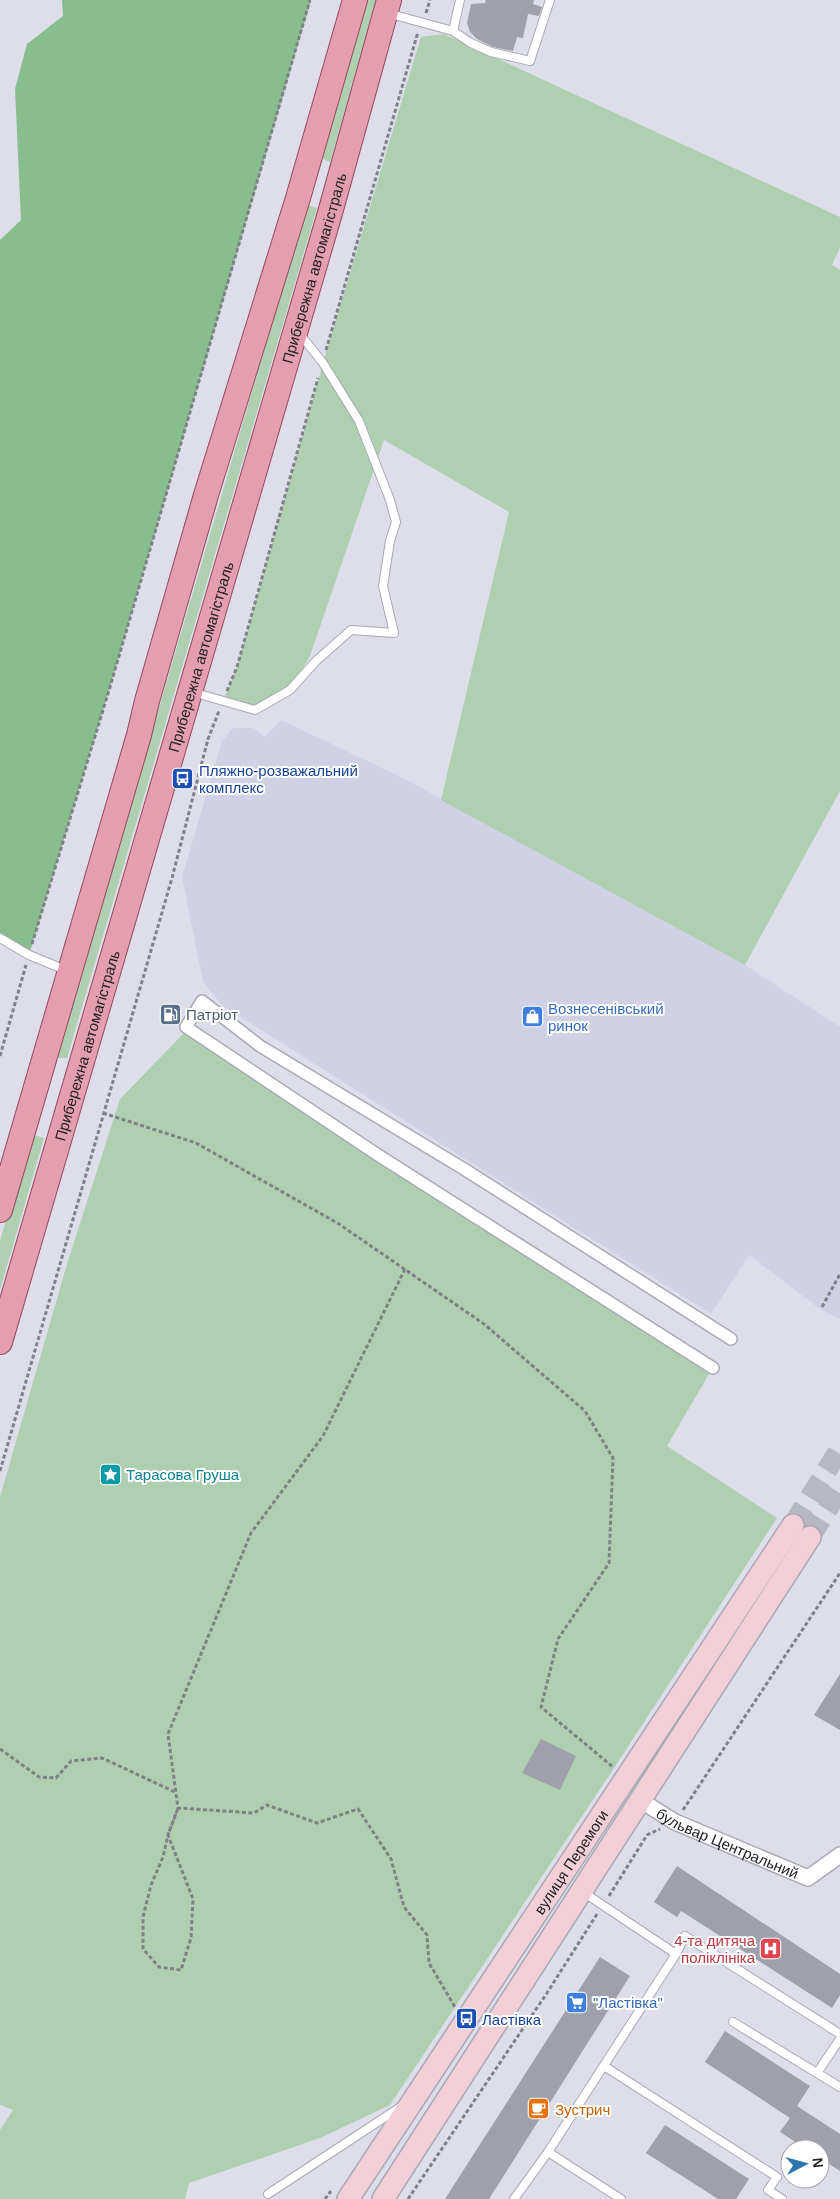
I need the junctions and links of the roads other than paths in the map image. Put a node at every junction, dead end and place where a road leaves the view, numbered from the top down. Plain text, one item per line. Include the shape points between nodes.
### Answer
1 (355, 0) edge
2 (460, 0) edge
3 (550, 0) edge
4 (387, 6) edge
5 (453, 31) junction
6 (306, 167) junction
7 (343, 169) junction
8 (298, 198) junction
9 (330, 213) junction
10 (296, 330) junction
11 (190, 691) junction
12 (0, 938) edge
13 (70, 972) junction
14 (82, 1056) junction
15 (43, 1066) junction
16 (24, 1128) junction
17 (55, 1151) junction
18 (0, 1210) edge
19 (731, 1339) dead end
20 (0, 1342) edge
21 (713, 1368) dead end
22 (793, 1525) tunnel mouth
23 (810, 1537) tunnel mouth
24 (617, 1777) junction
25 (640, 1800) junction
26 (600, 1817) junction
27 (620, 1830) junction
28 (840, 1855) edge
29 (581, 1891) junction
30 (676, 1954) junction
31 (734, 2022) dead end
32 (840, 2034) edge
33 (840, 2038) edge
34 (604, 2066) junction
35 (817, 2073) junction
36 (840, 2087) edge
37 (415, 2097) junction
38 (548, 2152) junction
39 (268, 2194) dead end
40 (348, 2199) edge
41 (384, 2199) edge
42 (514, 2199) edge
43 (621, 2199) edge
44 (782, 2199) edge

1 - 6 main road
2 - 5 lane
3 - 5 lane via 530,61 491,52
4 - 5 lane via 422,23
4 - 7 main road, Прибережна автомагістраль
6 - 7 main road via 310,182 322,185
6 - 8 main road
7 - 9 main road, Прибережна автомагістраль
8 - 9 main road via 306,192 318,197
8 - 13 main road via 206,495
9 - 10 main road, Прибережна автомагістраль
10 - 11 main road, Прибережна автомагістраль
10 - 11 lane via 323,363 359,421 392,507 396,522 383,586 394,633 351,630 290,690 255,710
11 - 14 main road, Прибережна автомагістраль
12 - 13 lane via 29,955
13 - 15 main road
14 - 15 main road via 67,1082 56,1082 46,1076
14 - 17 main road, Прибережна автомагістраль
15 - 16 main road
16 - 17 main road via 34,1116 45,1119 55,1127
16 - 18 main road
17 - 20 main road, Прибережна автомагістраль
19 - 21 street via 464,1169 260,1046 202,1001 186,1027 378,1155
22 - 24 main road, вулиця Перемоги
23 - 25 main road, вулиця Перемоги
24 - 25 main road via 618,1802 624,1807
24 - 26 main road, вулиця Перемоги
25 - 27 main road, вулиця Перемоги
25 - 28 street, бульвар Центральний via 675,1822 808,1878
26 - 27 main road via 615,1816
26 - 37 main road, вулиця Перемоги
27 - 29 main road, вулиця Перемоги
29 - 30 lane
29 - 41 main road, вулиця Перемоги
30 - 32 lane via 685,1936
30 - 34 lane
31 - 35 lane
33 - 35 lane
34 - 38 lane
34 - 44 lane via 777,2176 768,2190
35 - 36 lane
37 - 39 lane
37 - 40 main road, вулиця Перемоги
38 - 42 lane
38 - 43 lane

